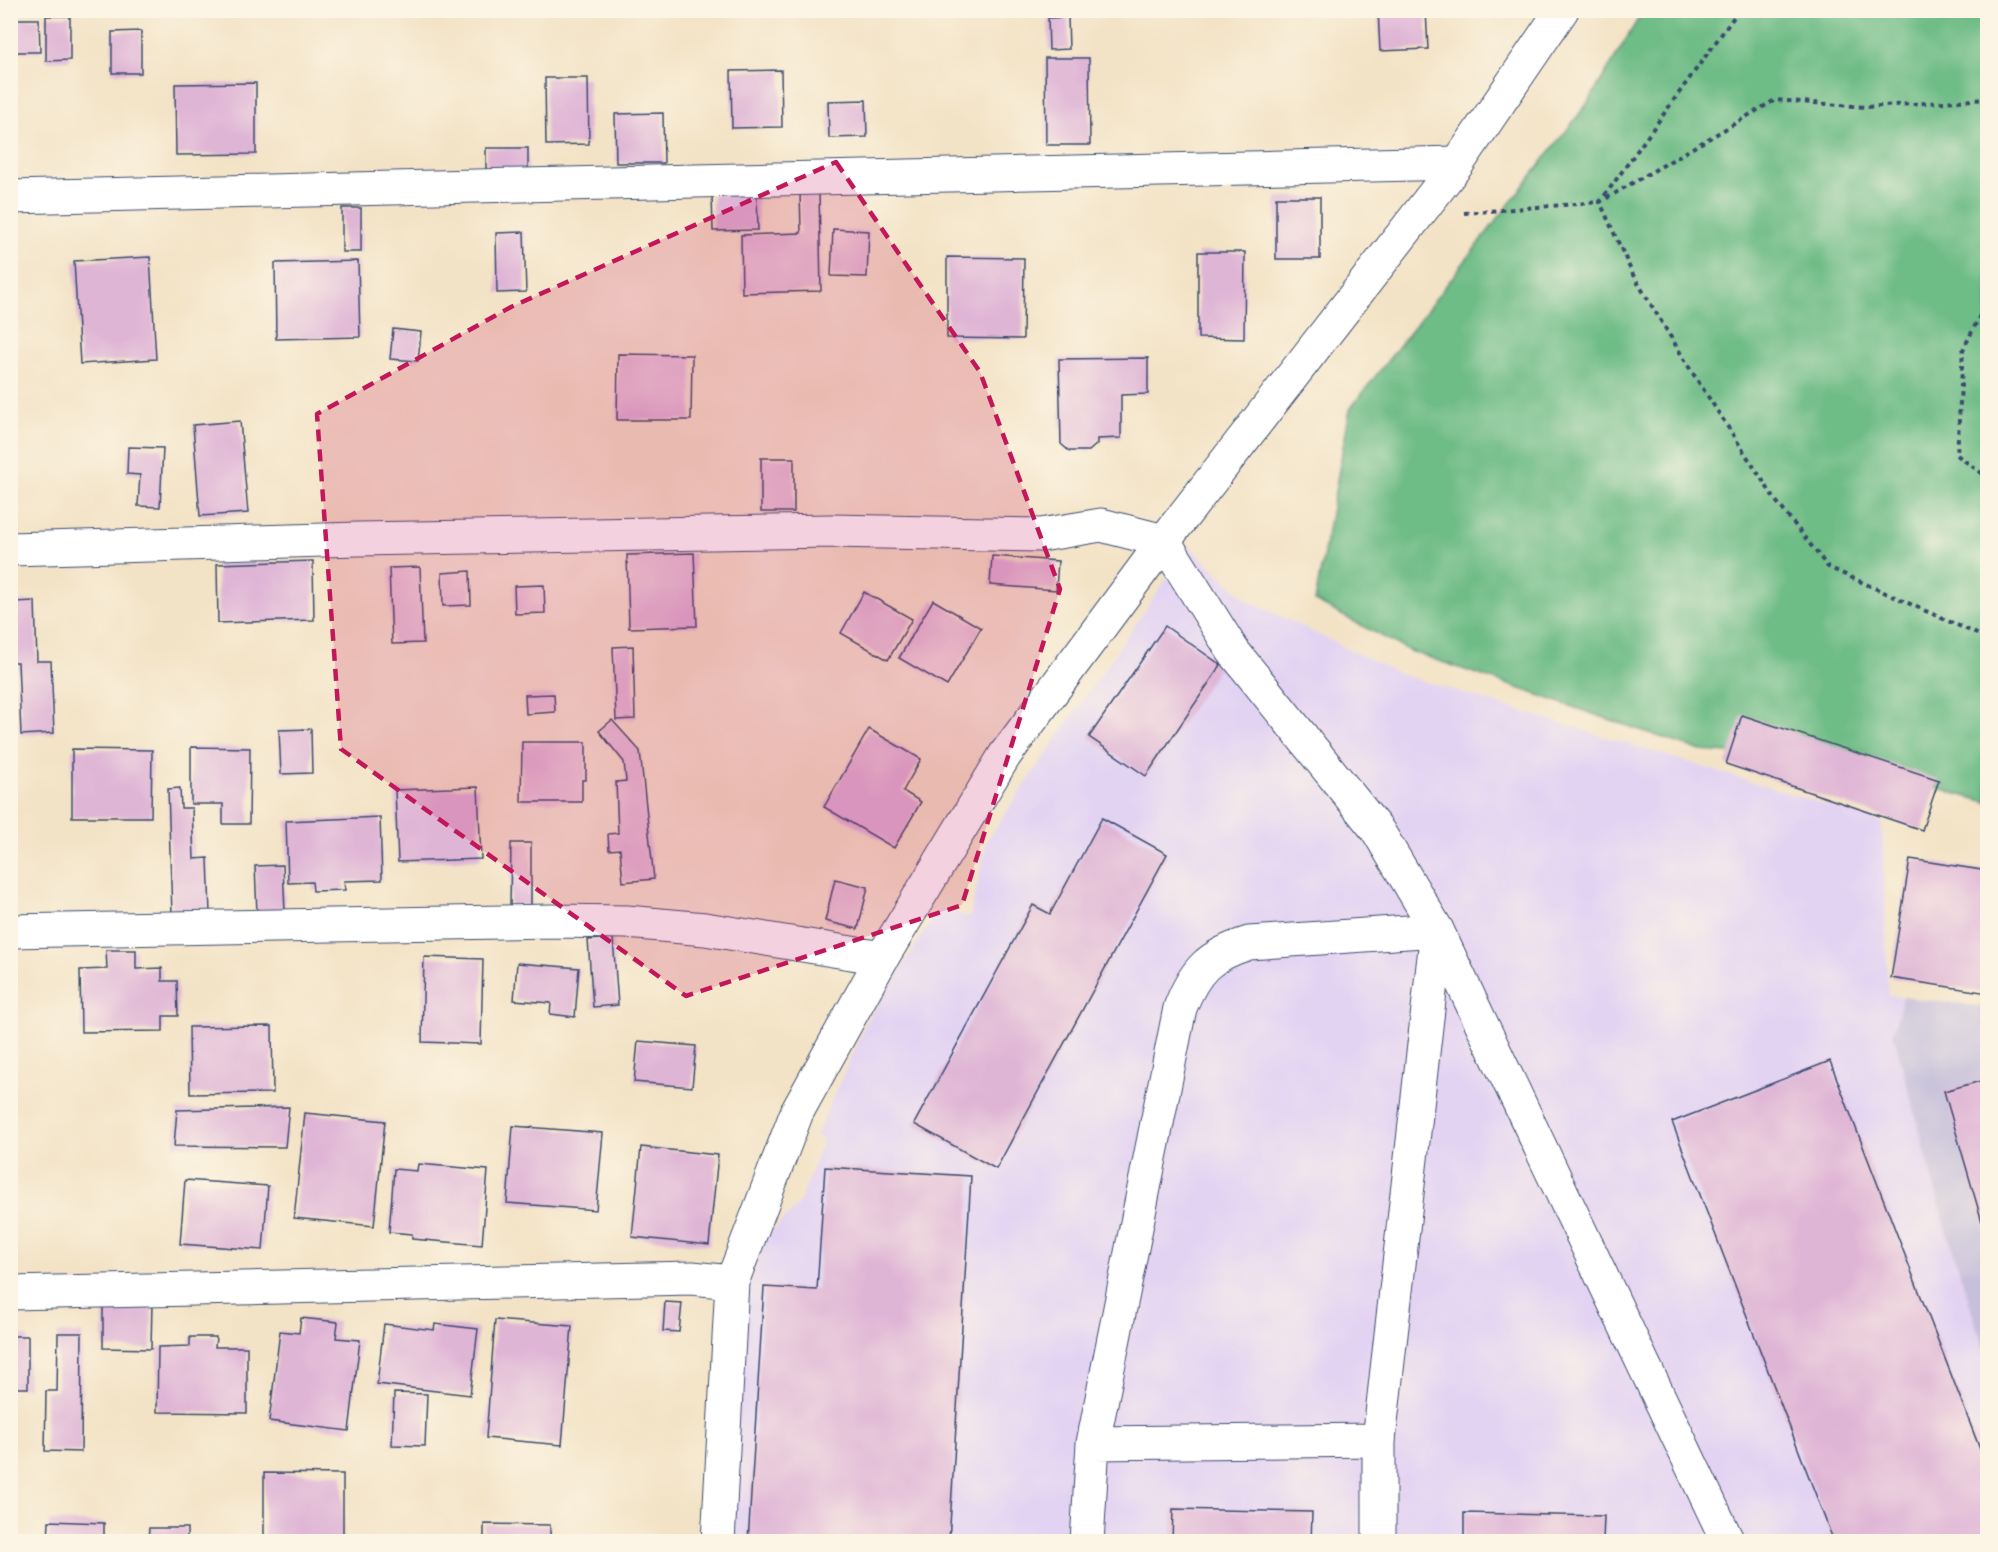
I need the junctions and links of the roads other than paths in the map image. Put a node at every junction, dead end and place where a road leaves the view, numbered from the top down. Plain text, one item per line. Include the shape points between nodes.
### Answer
1 (1562, 10) edge
2 (1458, 163) junction
3 (10, 197) edge
4 (1164, 541) junction
5 (10, 549) edge
6 (1437, 930) junction
7 (10, 931) edge
8 (882, 958) junction
9 (732, 1282) junction
10 (10, 1293) edge
11 (1379, 1440) junction
12 (1093, 1443) junction
13 (718, 1542) edge
14 (1087, 1542) edge
15 (1379, 1542) edge
16 (1728, 1542) edge

1 - 2 lane
2 - 3 lane
2 - 4 lane
4 - 5 lane via 1101,525 1041,535 808,531
4 - 6 lane via 1233,651 1378,831
4 - 8 lane via 1005,755
6 - 11 lane
6 - 12 lane via 1249,943 1225,950 1204,964 1189,984 1180,1008
6 - 16 lane
7 - 8 lane via 627,922 705,929
8 - 9 lane via 797,1112
9 - 10 lane via 692,1278
9 - 13 lane
11 - 12 lane
11 - 15 lane
12 - 14 lane

